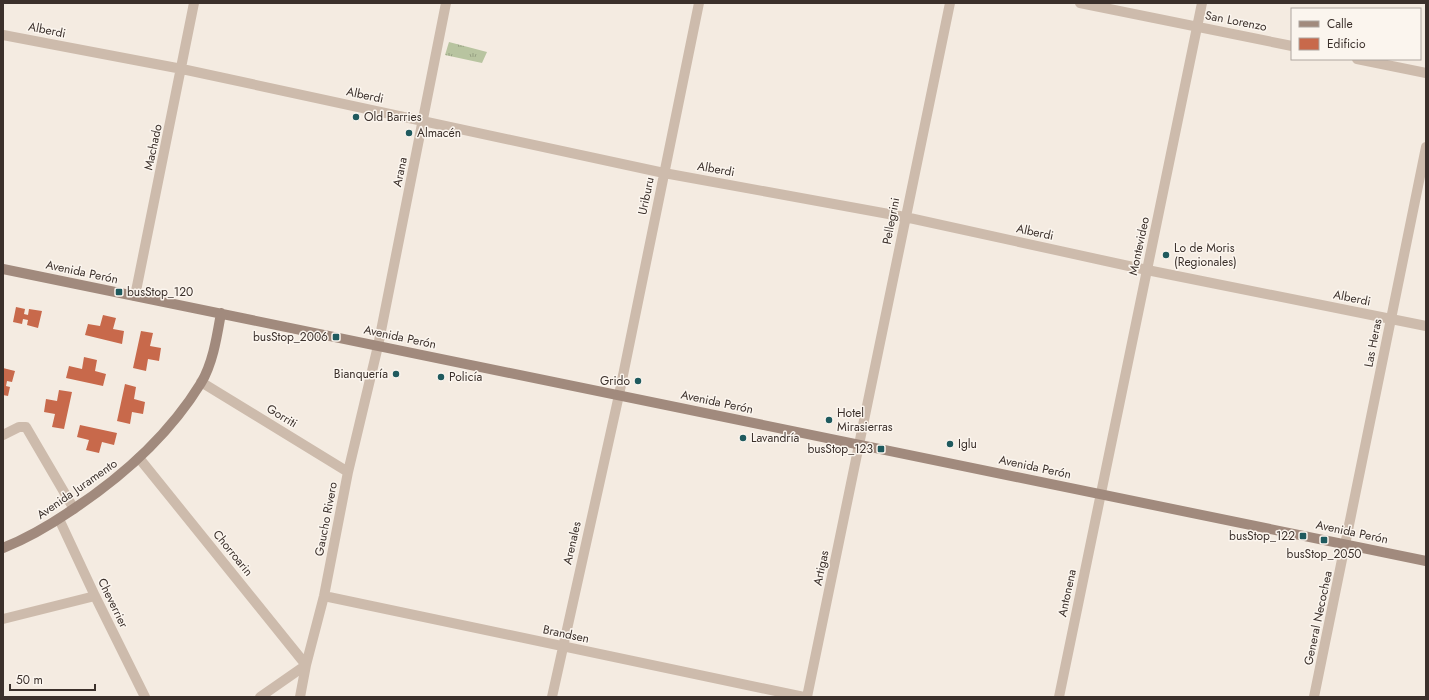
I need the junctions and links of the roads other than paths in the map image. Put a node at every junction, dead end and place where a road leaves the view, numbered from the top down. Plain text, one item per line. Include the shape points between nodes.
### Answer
1 (194, 3) edge
2 (446, 3) edge
3 (699, 3) edge
4 (950, 3) edge
5 (1080, 3) edge
6 (1202, 3) edge
7 (1197, 27) junction
8 (3, 34) edge
9 (1291, 46) edge
10 (1362, 60) edge
11 (182, 69) junction
12 (1426, 73) edge
13 (424, 121) junction
14 (1426, 147) edge
15 (664, 173) junction
16 (905, 217) junction
17 (3, 269) edge
18 (1147, 270) junction
19 (135, 296) junction
20 (221, 313) junction
21 (1391, 319) junction
22 (1426, 326) edge
23 (378, 346) junction
24 (201, 382) junction
25 (619, 395) junction
26 (3, 435) edge
27 (860, 445) junction
28 (139, 458) junction
29 (348, 472) junction
30 (1101, 494) junction
31 (74, 509) junction
32 (58, 519) junction
33 (1346, 544) junction
34 (3, 548) edge
35 (1426, 561) edge
36 (95, 596) junction
37 (324, 596) junction
38 (3, 619) edge
39 (562, 647) junction
40 (306, 665) junction
41 (145, 697) edge
42 (260, 697) edge
43 (300, 697) edge
44 (552, 697) edge
45 (804, 697) edge
46 (807, 697) edge
47 (1059, 697) edge
48 (1314, 697) edge

1 - 11 street, Machado
2 - 13 street, Arana
3 - 15 street, Uriburu
4 - 16 street, Pellegrini
5 - 7 street, San Lorenzo
6 - 7 street, Montevideo
7 - 9 street, San Lorenzo
7 - 18 street, Montevideo
8 - 11 street, Alberdi
10 - 12 street
11 - 13 street, Alberdi
11 - 19 street, Machado
13 - 15 street, Alberdi
13 - 23 street, Arana
14 - 21 street, Las Heras
15 - 16 street, Alberdi
15 - 25 street, Uriburu
16 - 18 street, Alberdi
16 - 27 street, Pellegrini
17 - 19 main road, Avenida Perón
18 - 21 street, Alberdi
18 - 30 street, Montevideo
19 - 20 main road, Avenida Perón
20 - 23 main road, Avenida Perón
20 - 24 main road, Avenida Juramento via 214,346
21 - 22 street, Alberdi
21 - 33 street, Las Heras
23 - 25 main road, Avenida Perón
23 - 29 street, Gaucho Rivero
24 - 28 main road, Avenida Juramento via 167,428
24 - 29 street, Gorriti
25 - 27 main road, Avenida Perón
25 - 39 street, Arenales
26 - 31 street via 19,426 26,427
27 - 30 main road, Avenida Perón
27 - 46 street, Artigas
28 - 31 main road, Avenida Juramento via 119,477
28 - 40 street, Chorroarin
29 - 37 street, Gaucho Rivero
30 - 33 main road, Avenida Perón
30 - 47 street, Antonena
31 - 32 main road, Avenida Juramento
32 - 34 main road, Avenida Juramento
32 - 36 street, Cheverrier
33 - 35 main road, Avenida Perón
33 - 48 street, General Necochea
36 - 38 street
36 - 41 street, Cheverrier
37 - 39 street, Brandsen
37 - 40 street, Gaucho Rivero
39 - 44 street, Arenales
39 - 45 street, Brandsen
40 - 42 street
40 - 43 street, Gaucho Rivero

